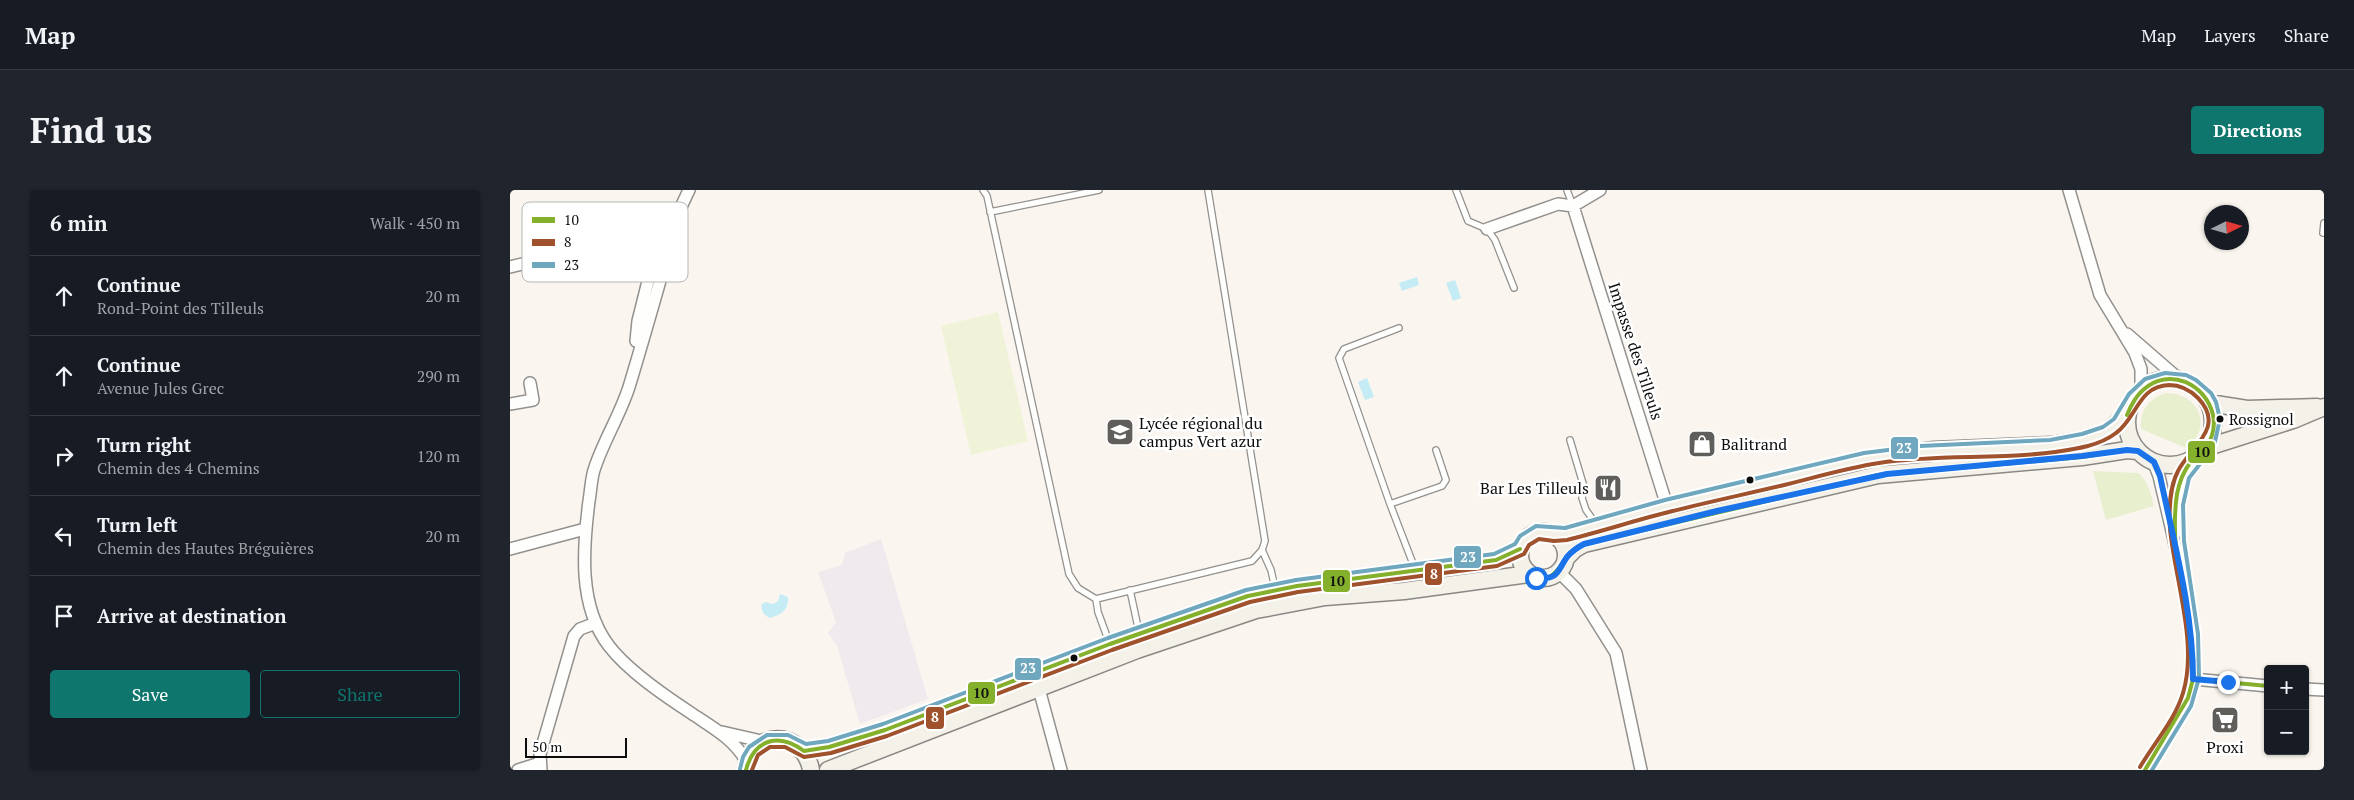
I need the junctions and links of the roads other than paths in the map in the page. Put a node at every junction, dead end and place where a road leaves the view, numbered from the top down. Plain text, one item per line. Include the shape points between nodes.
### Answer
1 (690, 190) edge
2 (982, 190) edge
3 (1099, 190) edge
4 (1208, 190) edge
5 (1456, 190) edge
6 (1567, 190) edge
7 (1600, 190) edge
8 (2068, 190) edge
9 (685, 202) edge
10 (1573, 206) junction
11 (990, 212) junction
12 (2324, 223) edge
13 (1487, 229) junction
14 (2323, 233) edge
15 (649, 282) edge
16 (658, 282) edge
17 (1514, 288) dead end
18 (2118, 326) junction
19 (1399, 328) dead end
20 (633, 367) junction
21 (2180, 380) junction
22 (530, 383) dead end
23 (2141, 390) junction
24 (2210, 403) junction
25 (510, 404) edge
26 (2324, 407) edge
27 (2127, 416) junction
28 (1570, 440) dead end
29 (2205, 448) junction
30 (1436, 450) dead end
31 (2138, 451) junction
32 (2191, 460) junction
33 (2154, 462) junction
34 (1390, 504) junction
35 (1667, 506) junction
36 (1597, 526) junction
37 (586, 529) junction
38 (1555, 535) junction
39 (510, 549) edge
40 (1520, 549) junction
41 (1262, 550) junction
42 (2179, 559) junction
43 (1562, 565) junction
44 (1416, 571) junction
45 (1529, 574) junction
46 (1130, 590) junction
47 (1276, 590) junction
48 (1096, 599) junction
49 (596, 623) junction
50 (1140, 634) junction
51 (1110, 644) junction
52 (2193, 679) junction
53 (2264, 686) edge
54 (1040, 689) junction
55 (2309, 689) edge
56 (2324, 690) edge
57 (722, 732) junction
58 (765, 742) junction
59 (804, 751) junction
60 (540, 766) edge
61 (746, 766) edge
62 (518, 770) edge
63 (811, 770) edge
64 (828, 770) edge
65 (1061, 770) edge
66 (1641, 770) edge
67 (2145, 770) edge

1 - 9 street
2 - 11 lane via 987,196
3 - 11 lane
4 - 41 lane via 1265,541
5 - 13 lane via 1468,221
6 - 10 lane
7 - 10 street
8 - 18 street via 2100,295
10 - 13 street via 1558,204
10 - 35 street, Impasse des Tilleuls
11 - 48 lane via 1068,574 1078,588
12 - 14 lane
13 - 17 lane via 1495,240
15 - 20 street via 638,321
16 - 20 street
18 - 21 street
18 - 23 street via 2141,369
19 - 34 lane via 1344,349 1339,358
20 - 37 street via 618,417 594,469
21 - 23 street via 2159,380
21 - 24 street via 2192,384
22 - 25 street via 532,400
23 - 27 street
24 - 26 street via 2247,409
24 - 29 street via 2214,426
26 - 29 street
27 - 31 street via 2127,428
27 - 35 street via 2104,433 2052,446 1934,450 1874,458
28 - 36 lane via 1584,487 1582,498
29 - 32 street
30 - 34 lane via 1446,480 1442,486
31 - 33 street
31 - 43 street via 1878,475 1584,544 1575,549
32 - 33 street via 2166,466
32 - 42 street via 2180,481 2177,498
33 - 42 street
34 - 44 lane
35 - 36 street
36 - 38 street
37 - 39 street
37 - 49 street via 584,557 588,598
38 - 40 street via 1538,532 1524,541
38 - 43 street via 1565,549
40 - 44 street via 1496,560
40 - 45 street via 1522,567
41 - 46 lane via 1252,561
41 - 47 lane via 1272,570
42 - 52 street
43 - 45 street via 1544,578
43 - 66 street via 1616,653
44 - 47 street
45 - 54 street via 1413,590 1325,597 1266,608 1183,633
46 - 48 lane
46 - 50 lane
47 - 50 street via 1224,604
48 - 51 lane
49 - 57 street via 611,648 634,670
49 - 60 street via 580,629 574,636 540,754
50 - 51 street
51 - 59 street via 885,730
52 - 53 street
52 - 67 street via 2188,698
54 - 64 street
54 - 65 street
55 - 56 street
57 - 58 street
57 - 61 street via 742,753
58 - 59 street via 784,739
58 - 61 street via 757,746
59 - 63 street
60 - 62 street

